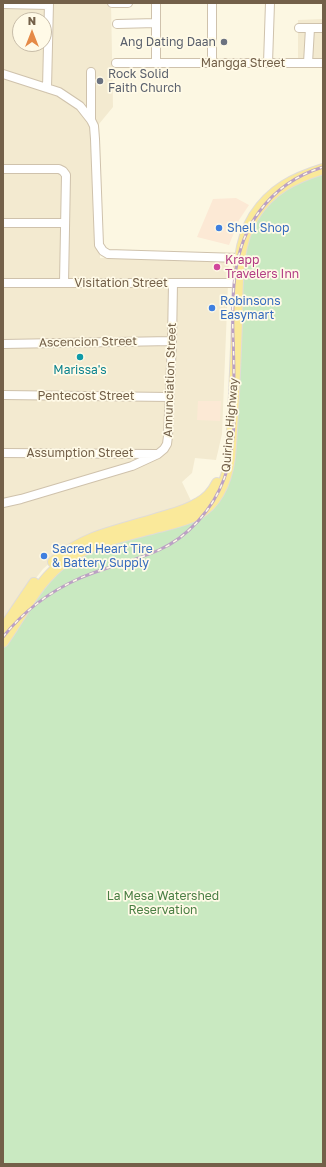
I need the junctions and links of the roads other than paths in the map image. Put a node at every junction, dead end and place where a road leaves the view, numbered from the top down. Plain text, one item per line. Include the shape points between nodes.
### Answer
1 (112, 3) edge
2 (128, 3) edge
3 (156, 3) edge
4 (212, 3) edge
5 (270, 3) edge
6 (3, 4) edge
7 (49, 4) edge
8 (117, 24) dead end
9 (156, 24) junction
10 (299, 28) dead end
11 (310, 28) junction
12 (323, 28) edge
13 (116, 63) dead end
14 (156, 63) junction
15 (212, 63) junction
16 (268, 63) junction
17 (308, 63) junction
18 (323, 63) edge
19 (91, 72) dead end
20 (3, 74) edge
21 (47, 88) junction
22 (91, 120) junction
23 (323, 163) edge
24 (3, 169) edge
25 (323, 169) edge
26 (3, 223) edge
27 (64, 223) junction
28 (237, 258) junction
29 (3, 283) edge
30 (64, 283) junction
31 (173, 283) junction
32 (235, 283) junction
33 (172, 341) junction
34 (3, 344) edge
35 (3, 395) edge
36 (170, 396) junction
37 (3, 453) edge
38 (158, 454) junction
39 (3, 503) edge
40 (4, 634) edge

1 - 2 street
3 - 9 street
4 - 15 street
5 - 16 street
6 - 7 street
7 - 21 street
8 - 9 street
9 - 14 street
10 - 11 street
11 - 12 street
11 - 17 street
13 - 14 street, Mangga Street
14 - 15 street, Mangga Street
15 - 16 street, Mangga Street
16 - 17 street, Mangga Street
17 - 18 street, Mangga Street
19 - 22 street
20 - 21 street
21 - 22 street via 59,92 80,106
22 - 28 street via 95,139 99,245 103,251 108,254
23 - 28 main road, Quirino Highway via 288,176 267,190 244,222 239,236
24 - 27 street via 63,171 66,175
25 - 28 main road, Quirino Highway via 289,182 266,200 249,225
26 - 27 street
27 - 30 street
28 - 32 main road, Quirino Highway
29 - 30 street, Visitation Street
30 - 31 street, Visitation Street
31 - 32 street, Visitation Street
31 - 33 street, Annunciation Street
32 - 40 main road, Quirino Highway via 230,457 229,470 219,493 196,516 79,552 48,576
33 - 34 street, Ascencion Street
33 - 36 street, Annunciation Street
35 - 36 street, Pentecost Street
36 - 38 street, Annunciation Street via 167,444
37 - 38 street, Assumption Street
38 - 39 street, Annunciation Street via 132,466

